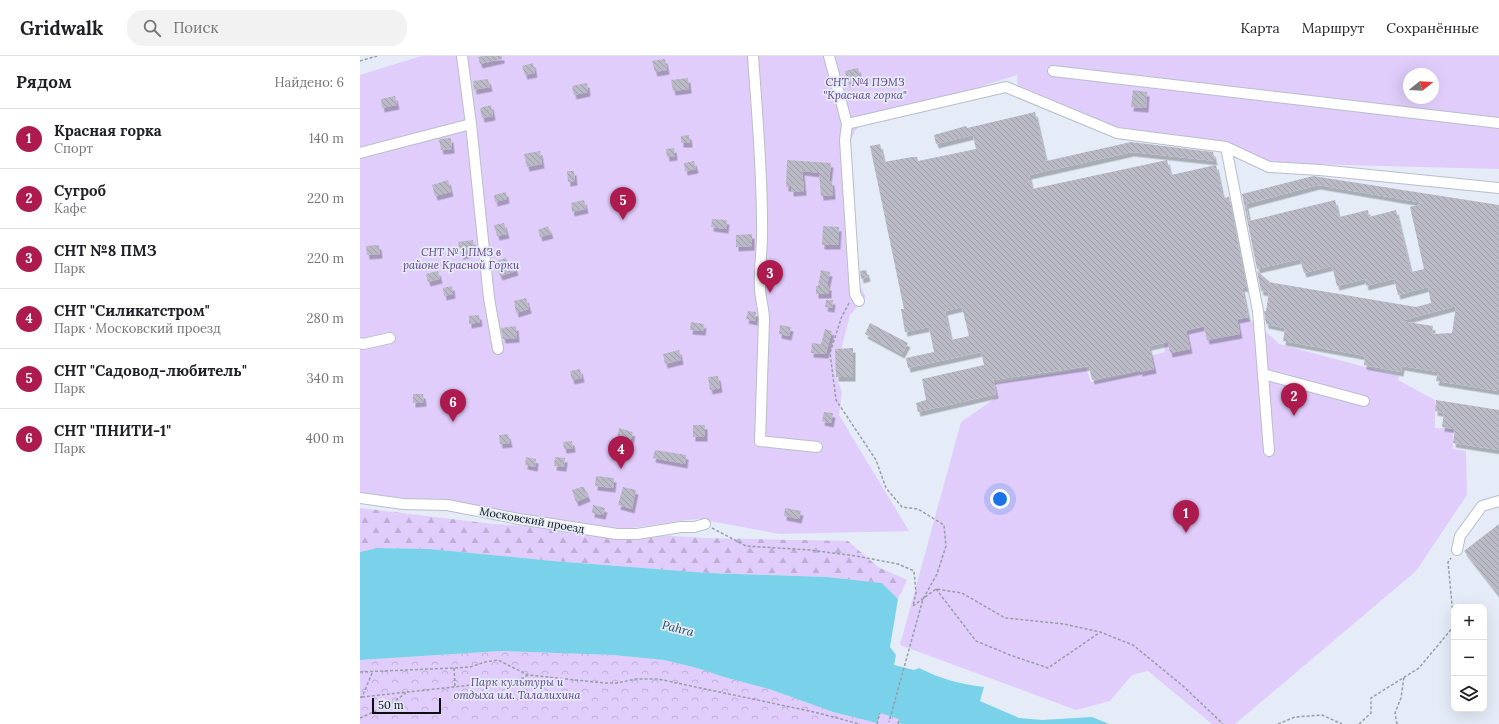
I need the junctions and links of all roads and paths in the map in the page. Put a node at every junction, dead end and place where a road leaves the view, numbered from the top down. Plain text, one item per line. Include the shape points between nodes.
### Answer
1 (377, 56) edge
2 (462, 56) edge
3 (753, 56) edge
4 (829, 56) edge
5 (360, 61) edge
6 (1053, 71) dead end
7 (1499, 123) edge
8 (471, 124) junction
9 (847, 124) junction
10 (1226, 147) junction
11 (360, 153) edge
12 (1499, 188) edge
13 (857, 298) joint
14 (390, 338) dead end
15 (360, 343) edge
16 (498, 348) dead end
17 (1263, 374) junction
18 (1364, 401) dead end
19 (817, 448) dead end
20 (1269, 451) dead end
21 (360, 498) edge
22 (1499, 501) edge
23 (705, 524) joint
24 (1457, 550) joint
25 (936, 589) junction
26 (923, 599) junction
27 (1100, 632) junction
28 (454, 668) junction
29 (360, 672) edge
30 (373, 672) junction
31 (528, 675) junction
32 (1404, 677) junction
33 (455, 686) junction
34 (408, 692) junction
35 (361, 697) edge
36 (880, 713) dead end
37 (360, 718) edge
38 (899, 719) dead end
39 (889, 722) dead end
40 (860, 724) edge
41 (877, 724) edge
42 (898, 724) edge
43 (1223, 724) edge
44 (1278, 724) edge
45 (1342, 724) edge
46 (1359, 724) edge
47 (1396, 724) edge

1 - 5 path
2 - 8 street
3 - 19 street via 762,224 760,299 764,308 760,441
4 - 9 street
6 - 7 street
8 - 11 street
8 - 16 street via 489,298
9 - 10 street via 1006,87 1117,133
9 - 13 street via 845,140
10 - 12 street via 1270,168 1320,170
10 - 17 street via 1258,311
13 - 26 path via 842,316 830,353 836,400 876,460 886,488 902,507 918,509 944,525 946,546 937,574
14 - 15 street
17 - 18 street
17 - 20 street
21 - 23 street, Московский проезд via 404,504 447,505 617,534 637,534
22 - 24 street via 1482,506 1460,536
23 - 26 path via 746,546 810,550 898,564 914,571 914,606
24 - 32 path via 1448,562 1454,626 1419,668
25 - 26 path
25 - 27 path via 962,594 1005,618 1064,624
25 - 27 path via 976,641 1048,668
26 - 39 path
27 - 43 path via 1133,645 1183,686
28 - 30 path
28 - 31 path via 498,660
28 - 33 path
29 - 30 path
30 - 35 path
31 - 33 path via 508,681
31 - 40 path via 617,683 658,679
32 - 46 path via 1371,698 1371,713
32 - 47 path
33 - 34 path
34 - 35 path
34 - 37 path via 389,705
36 - 41 path
38 - 42 path
44 - 45 path via 1296,717 1322,715

